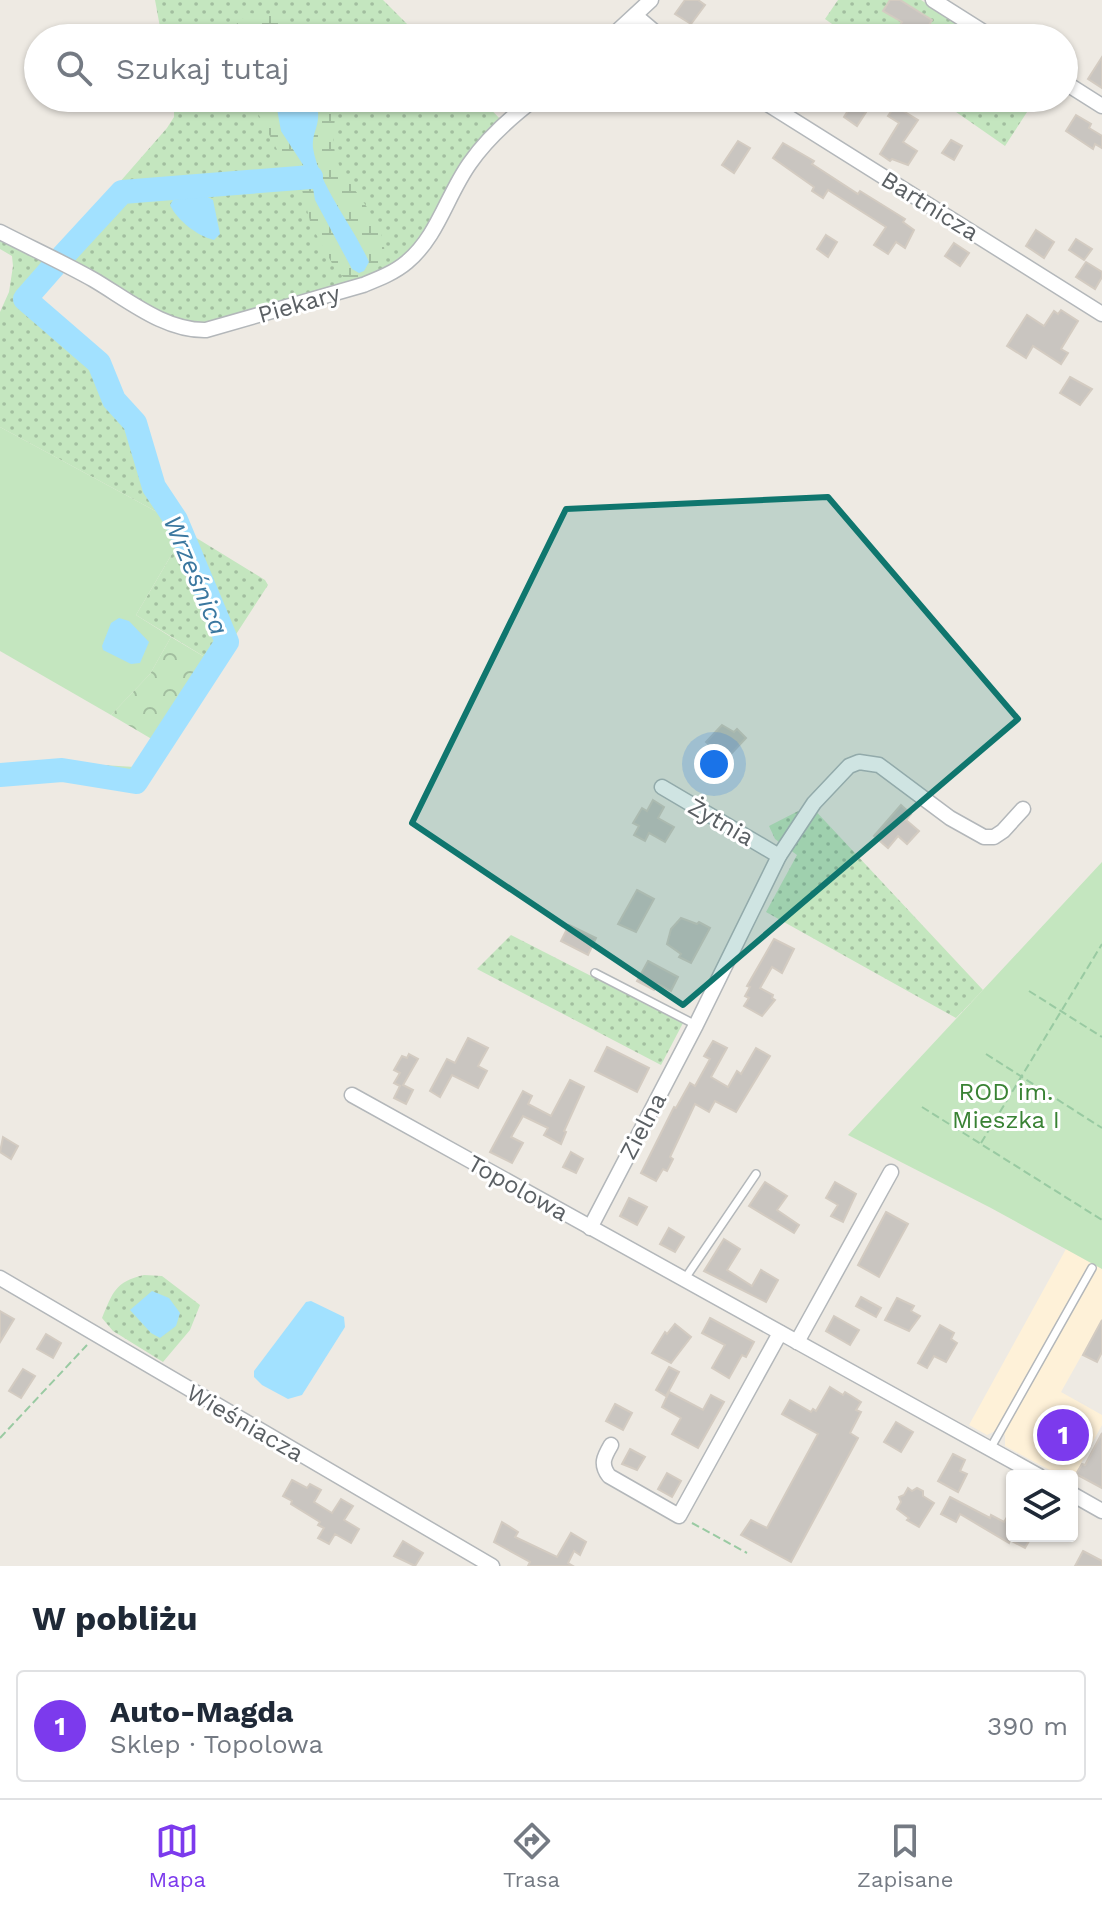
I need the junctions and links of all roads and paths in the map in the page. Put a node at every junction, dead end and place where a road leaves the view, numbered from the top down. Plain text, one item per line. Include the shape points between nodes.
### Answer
1 (651, 0) edge
2 (933, 0) edge
3 (636, 16) junction
4 (627, 24) edge
5 (645, 24) edge
6 (971, 24) edge
7 (1078, 91) edge
8 (1102, 106) edge
9 (520, 112) edge
10 (780, 112) edge
11 (0, 232) edge
12 (1102, 314) edge
13 (662, 787) dead end
14 (1023, 809) dead end
15 (779, 856) junction
16 (1101, 946) edge
17 (595, 973) dead end
18 (1029, 991) dead end
19 (1061, 1011) junction
20 (696, 1025) junction
21 (1102, 1037) edge
22 (986, 1054) dead end
23 (1021, 1076) junction
24 (352, 1095) dead end
25 (922, 1107) dead end
26 (1102, 1128) edge
27 (981, 1143) junction
28 (891, 1172) dead end
29 (756, 1174) dead end
30 (1102, 1220) edge
31 (590, 1228) junction
32 (1092, 1268) dead end
33 (0, 1278) edge
34 (684, 1280) junction
35 (780, 1333) junction
36 (98, 1334) junction
37 (797, 1342) junction
38 (0, 1438) edge
39 (611, 1445) dead end
40 (990, 1449) junction
41 (1028, 1470) edge
42 (1078, 1497) edge
43 (1102, 1511) edge
44 (679, 1516) junction
45 (747, 1553) dead end
46 (492, 1566) edge

1 - 3 street
2 - 6 street
3 - 4 street
3 - 5 street
7 - 8 street
9 - 11 street, Piekary via 488,139 408,262 363,285 206,330 177,325 133,306
10 - 12 street, Bartnicza
13 - 15 street, Żytnia
14 - 15 street, Zielna via 1003,831 984,837 879,765 859,762 814,803
15 - 20 street, Zielna
16 - 19 path
17 - 20 lane
18 - 19 path
19 - 21 path
19 - 23 path
20 - 31 street, Zielna
22 - 23 path
23 - 26 path
23 - 27 path
24 - 31 street, Topolowa
25 - 27 path
27 - 30 path
28 - 37 street
29 - 34 lane
31 - 34 street, Topolowa
32 - 40 lane
33 - 36 street, Wieśniacza
34 - 35 street, Topolowa
35 - 37 street, Topolowa
35 - 44 street
36 - 38 path
36 - 46 street, Wieśniacza
37 - 40 street, Topolowa
39 - 44 street via 603,1463 609,1476
40 - 41 street, Topolowa
42 - 43 street
44 - 45 path

